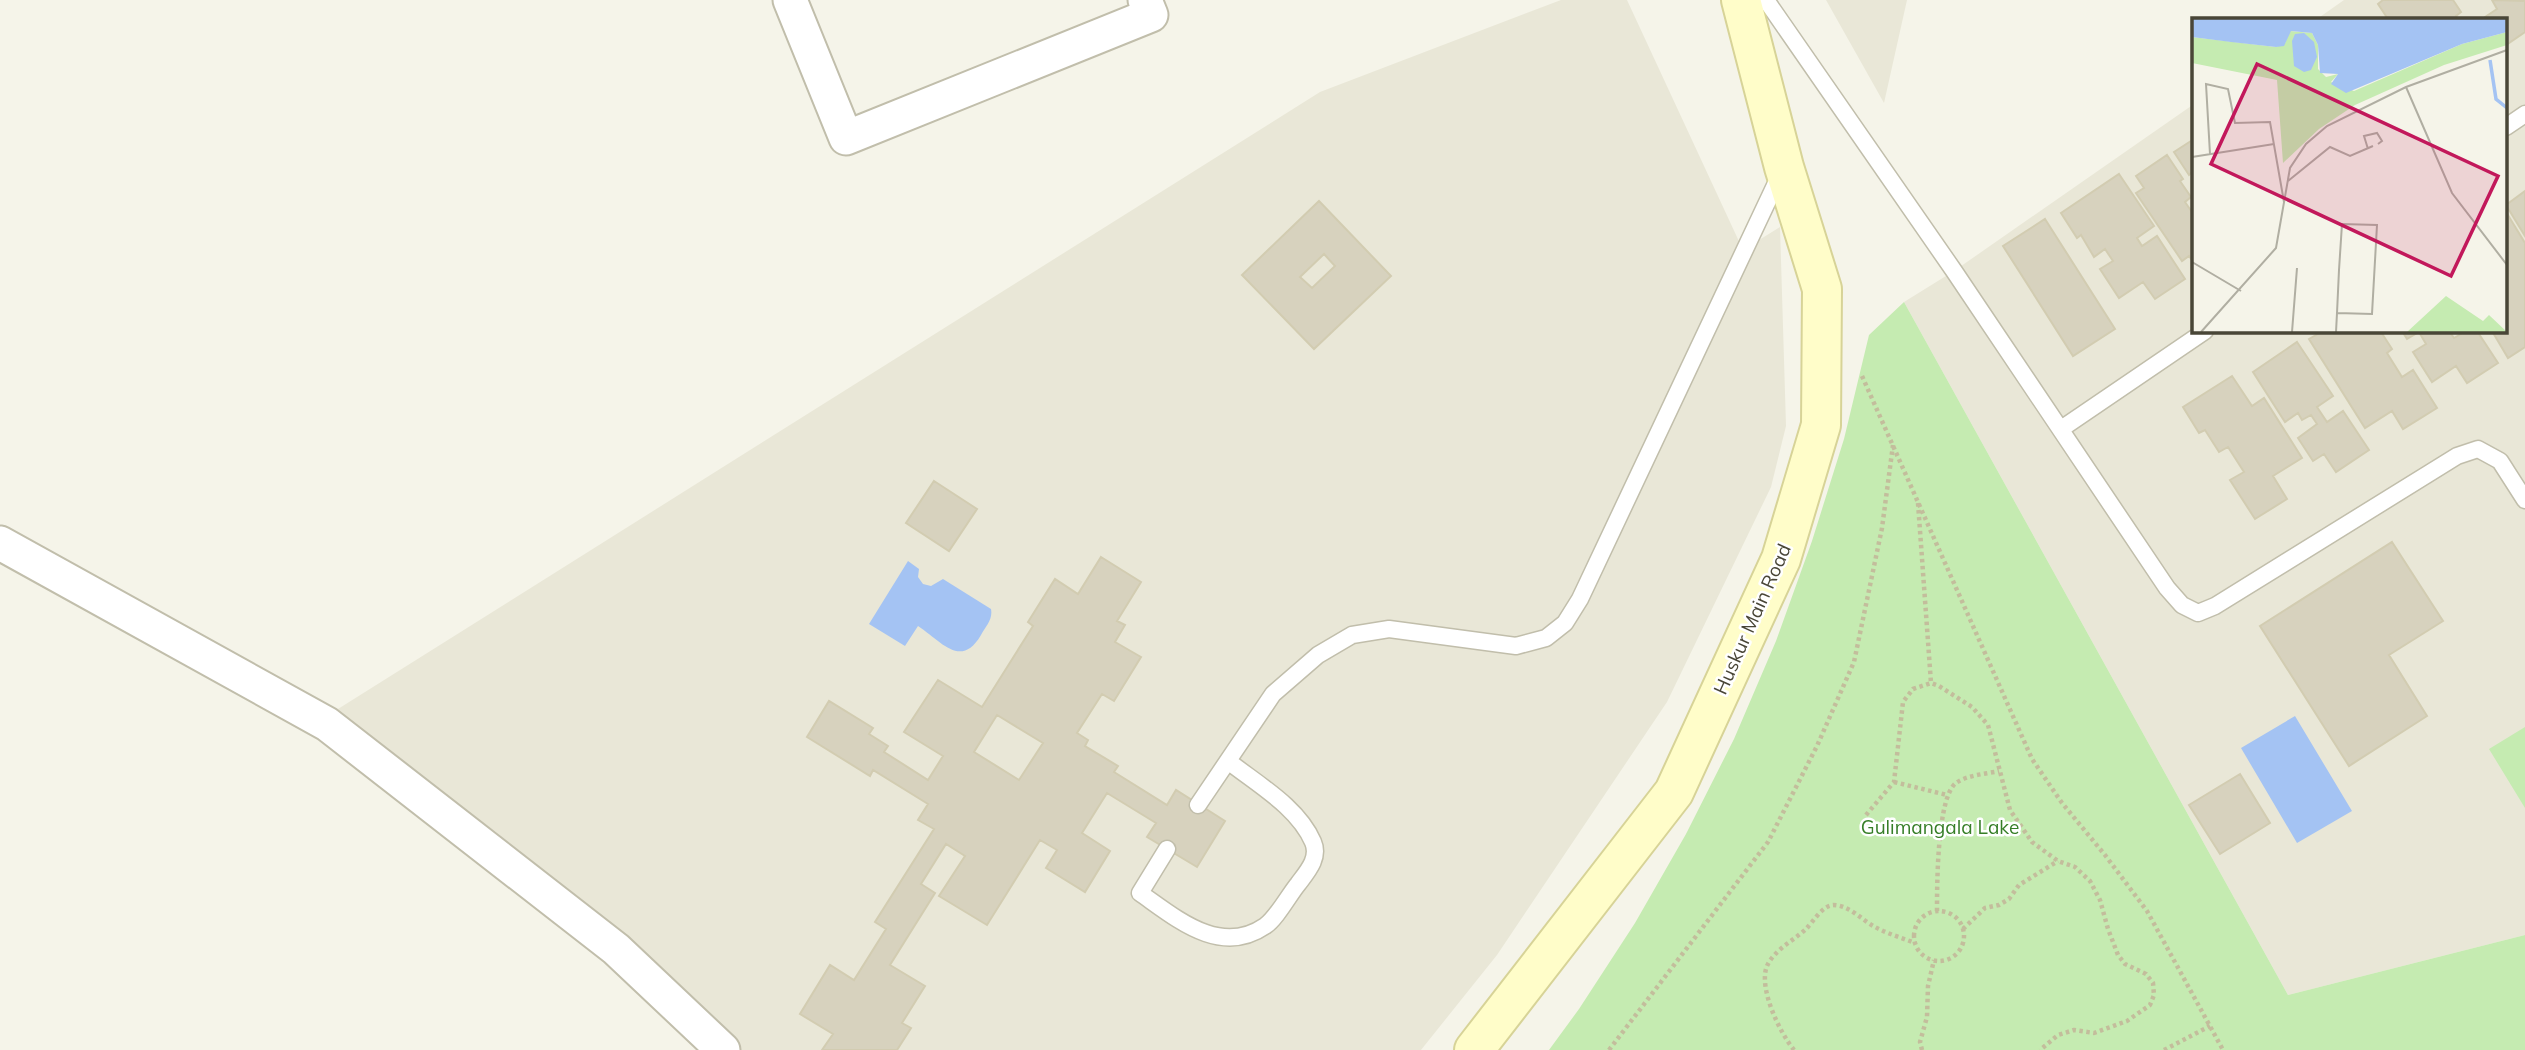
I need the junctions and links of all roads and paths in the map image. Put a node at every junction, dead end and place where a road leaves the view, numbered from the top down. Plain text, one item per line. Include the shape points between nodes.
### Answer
1 (790, 0) edge
2 (1146, 0) edge
3 (1741, 0) edge
4 (1766, 0) edge
5 (2525, 114) edge
6 (2508, 126) edge
7 (1784, 167) junction
8 (2204, 332) edge
9 (2061, 429) junction
10 (1918, 500) junction
11 (2525, 500) edge
12 (0, 543) edge
13 (1931, 683) junction
14 (1228, 761) junction
15 (1999, 771) junction
16 (1894, 782) junction
17 (1947, 795) junction
18 (1198, 805) dead end
19 (1866, 814) dead end
20 (1167, 849) dead end
21 (2059, 861) junction
22 (1937, 911) junction
23 (1963, 929) junction
24 (1915, 943) junction
25 (1934, 960) junction
26 (2210, 1026) junction
27 (723, 1050) edge
28 (1474, 1050) edge
29 (1609, 1050) edge
30 (1794, 1050) edge
31 (1922, 1050) edge
32 (2040, 1050) edge
33 (2164, 1050) edge
34 (2223, 1050) edge

1 - 2 street via 846,138 1152,15
3 - 7 main road, Huskur Main Road
4 - 9 lane
5 - 6 lane
7 - 14 lane via 1565,623 1546,638 1516,646 1389,629 1353,635 1318,655 1273,694
7 - 28 main road, Huskur Main Road via 1822,289 1822,411 1781,559 1674,792
8 - 9 lane
9 - 11 lane via 2167,588 2182,605 2198,613 2457,456 2478,449 2500,461
10 - 13 path
10 - 26 path via 2032,759 2147,911
10 - 29 path via 1893,443 1882,528 1854,662 1817,746 1768,842
12 - 27 street via 327,724 616,949
13 - 15 path via 1952,692 1989,724
13 - 16 path via 1913,689 1903,702
14 - 18 lane
14 - 20 lane via 1303,823 1315,845 1313,865 1266,926 1242,936 1217,937 1190,928 1140,893
15 - 17 path via 1956,783
15 - 21 path via 2010,810 2032,842
16 - 17 path
16 - 19 path
17 - 22 path
21 - 23 path via 2019,885 2000,905 1985,908
21 - 32 path via 2075,867 2090,881 2118,955 2125,964 2146,974 2154,995 2150,1005 2127,1021 2094,1033 2074,1030 2058,1035
22 - 23 path via 1948,912
22 - 24 path via 1919,921
23 - 25 path via 1959,950 1951,958
24 - 25 path
24 - 30 path via 1877,928 1845,907 1825,908 1766,967 1774,1018
25 - 31 path
26 - 33 path
26 - 34 path

